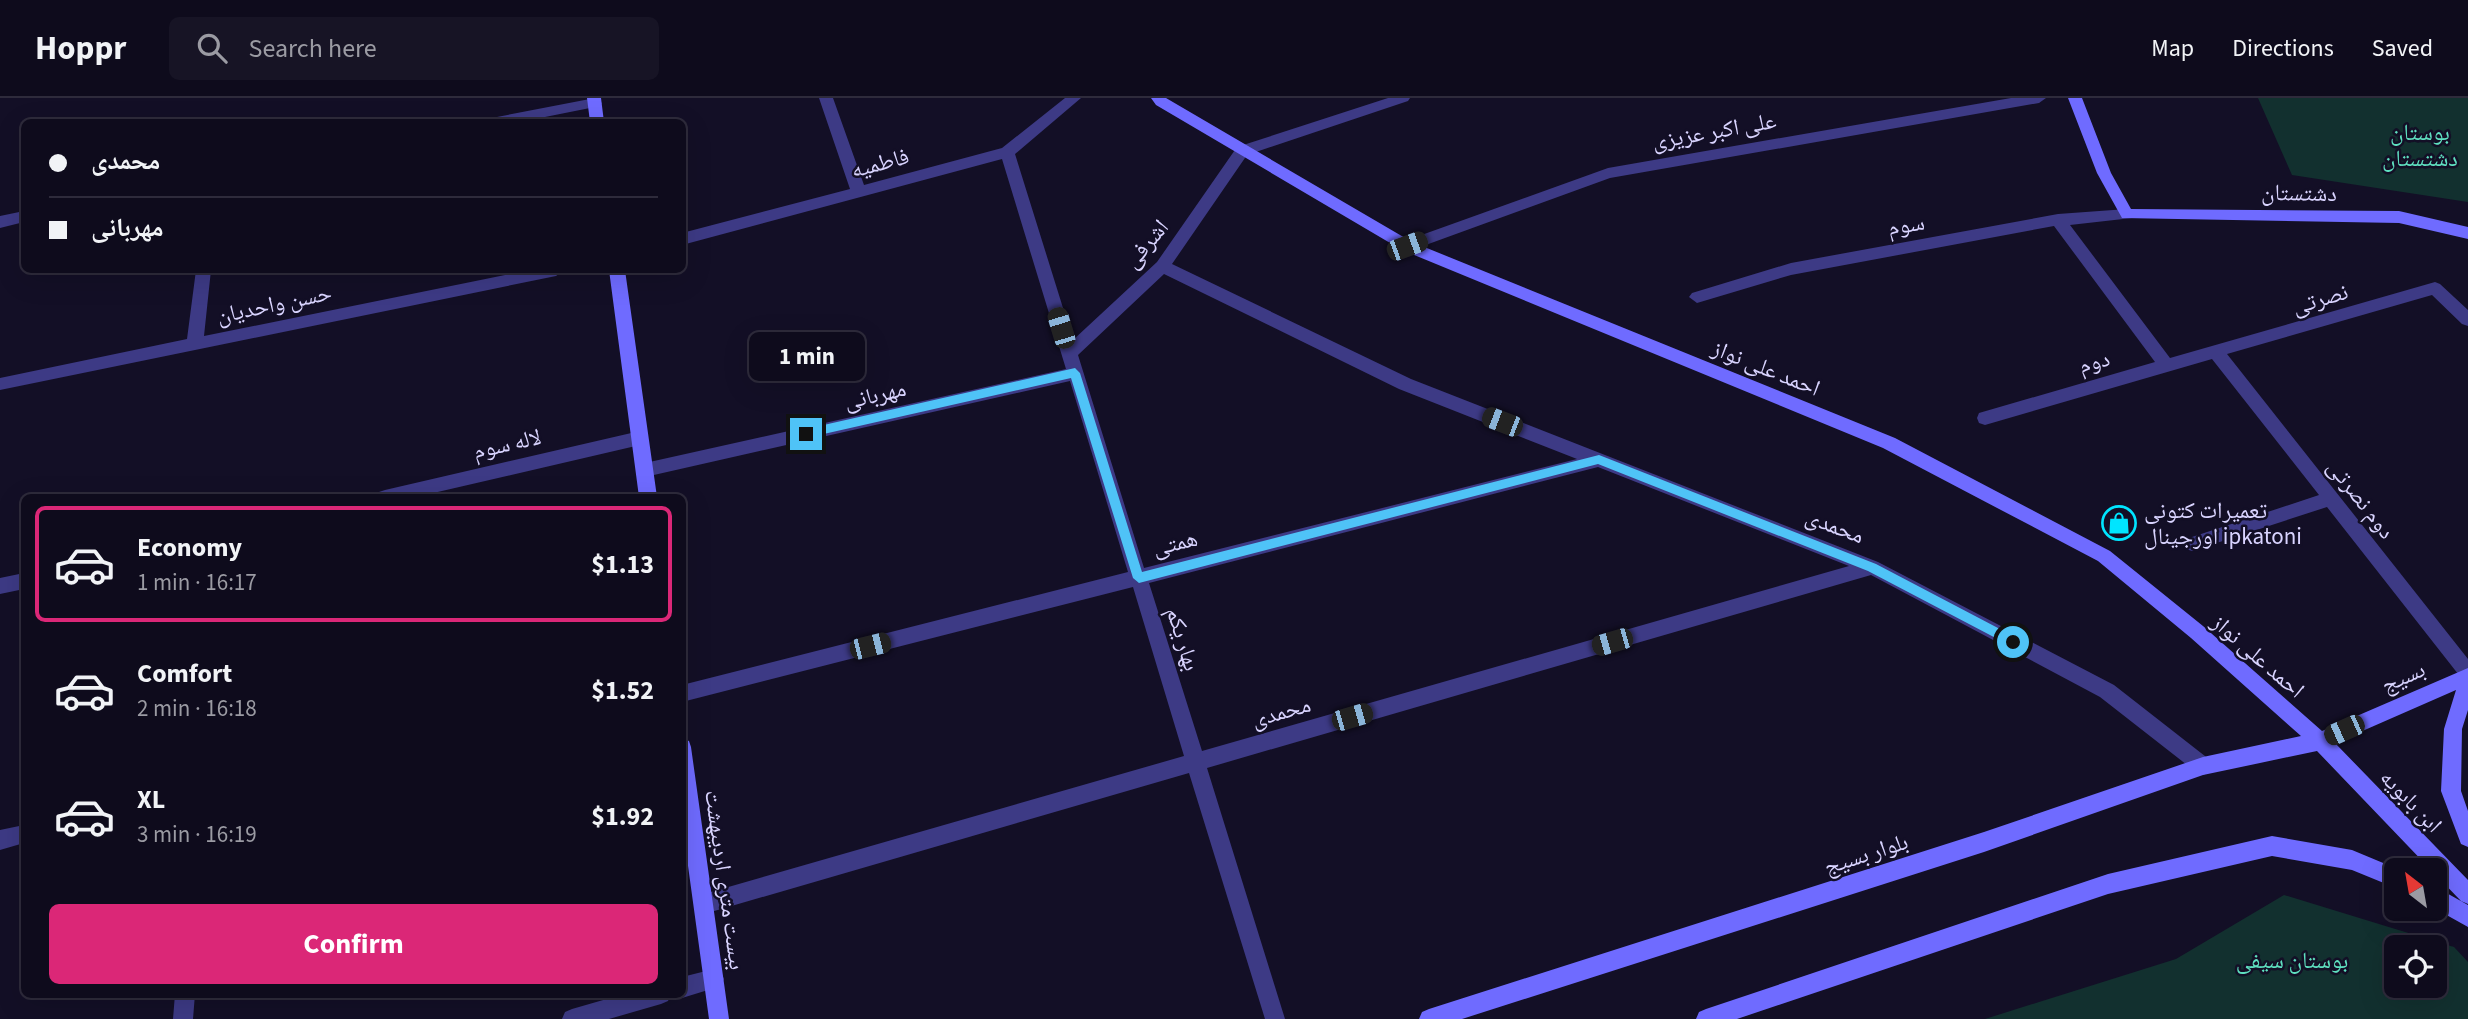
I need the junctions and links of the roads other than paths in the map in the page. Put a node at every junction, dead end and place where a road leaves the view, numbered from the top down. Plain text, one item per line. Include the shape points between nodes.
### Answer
1 (826, 98) edge
2 (1074, 98) edge
3 (1158, 98) edge
4 (1403, 98) edge
5 (2039, 98) edge
6 (2075, 98) edge
7 (594, 101) edge
8 (511, 119) edge
9 (597, 119) edge
10 (1242, 151) junction
11 (1007, 152) junction
12 (859, 192) junction
13 (2127, 214) junction
14 (21, 218) edge
15 (2058, 220) junction
16 (0, 222) edge
17 (2468, 233) edge
18 (686, 238) edge
19 (1407, 246) junction
20 (1162, 266) junction
21 (203, 273) edge
22 (541, 273) edge
23 (617, 273) edge
24 (1697, 296) dead end
25 (2468, 320) edge
26 (195, 344) junction
27 (1069, 353) junction
28 (2217, 353) junction
29 (2166, 365) junction
30 (1075, 373) junction
31 (0, 384) edge
32 (1984, 418) dead end
33 (640, 438) junction
34 (1599, 460) junction
35 (645, 470) junction
36 (398, 494) edge
37 (648, 494) edge
38 (2332, 498) junction
39 (2192, 544) dead end
40 (1872, 567) junction
41 (1139, 578) junction
42 (21, 581) edge
43 (0, 586) edge
44 (2468, 676) edge
45 (686, 693) edge
46 (2320, 741) junction
47 (1195, 762) junction
48 (2203, 766) junction
49 (686, 776) edge
50 (21, 835) edge
51 (2468, 836) edge
52 (0, 841) edge
53 (2384, 873) edge
54 (2468, 894) edge
55 (704, 904) junction
56 (2447, 904) edge
57 (2468, 917) edge
58 (714, 979) junction
59 (686, 987) edge
60 (185, 998) edge
61 (647, 998) edge
62 (183, 1019) edge
63 (572, 1019) edge
64 (719, 1019) edge
65 (1275, 1019) edge
66 (1429, 1019) edge
67 (1706, 1019) edge

1 - 12 street
2 - 11 street, فاطمیه
3 - 10 main road, احمد علی نواز
4 - 10 street
5 - 19 street, علی اکبر عزیزی via 1608,173
6 - 13 main road
7 - 8 street
7 - 9 main road
10 - 19 main road, احمد علی نواز
10 - 20 street, اشرفی
11 - 12 street, فاطمیه
11 - 27 street, بهار یکم
12 - 18 street, فاطمیه
13 - 15 street, سوم
13 - 17 main road, دشتستان via 2399,217
14 - 16 street
15 - 24 street, سوم via 1791,269
15 - 29 street
19 - 46 main road, احمد علی نواز via 1889,443 2104,556
20 - 27 street, اشرفی
20 - 34 street, محمدی via 1405,384
21 - 26 street
22 - 26 street, حسن واحدیان
23 - 33 main road
25 - 28 street, نصرتی via 2435,288
26 - 31 street, حسن واحدیان
27 - 30 street, بهار یکم
28 - 29 street, دوم
28 - 38 street, دوم نصرتی
29 - 32 street, دوم
30 - 35 street, مهربانی
30 - 41 street, بهار یکم
33 - 35 main road
33 - 36 street, لاله سوم
34 - 40 street, محمدی
34 - 41 street, همتی
35 - 37 main road
38 - 39 street
38 - 44 street, دوم نصرتی
40 - 47 street, محمدی
40 - 48 street, محمدی via 2108,691
41 - 45 street, همتی
41 - 47 street, بهار یکم
42 - 43 street
44 - 46 main road, بسیج
44 - 51 main road via 2453,729 2451,791
46 - 48 main road, بلوار بسیج
46 - 54 main road, ابن بابویه
47 - 55 street, محمدی
47 - 65 street, بهار یکم
48 - 66 main road, بلوار بسیج via 1984,842
49 - 55 main road, بیست متری اردیبهشت
50 - 52 street
53 - 67 main road via 2352,860 2272,846 2108,884
55 - 58 main road, بیست متری اردیبهشت
56 - 57 main road
58 - 59 street
58 - 64 main road, بیست متری اردیبهشت
60 - 62 street
61 - 63 street

